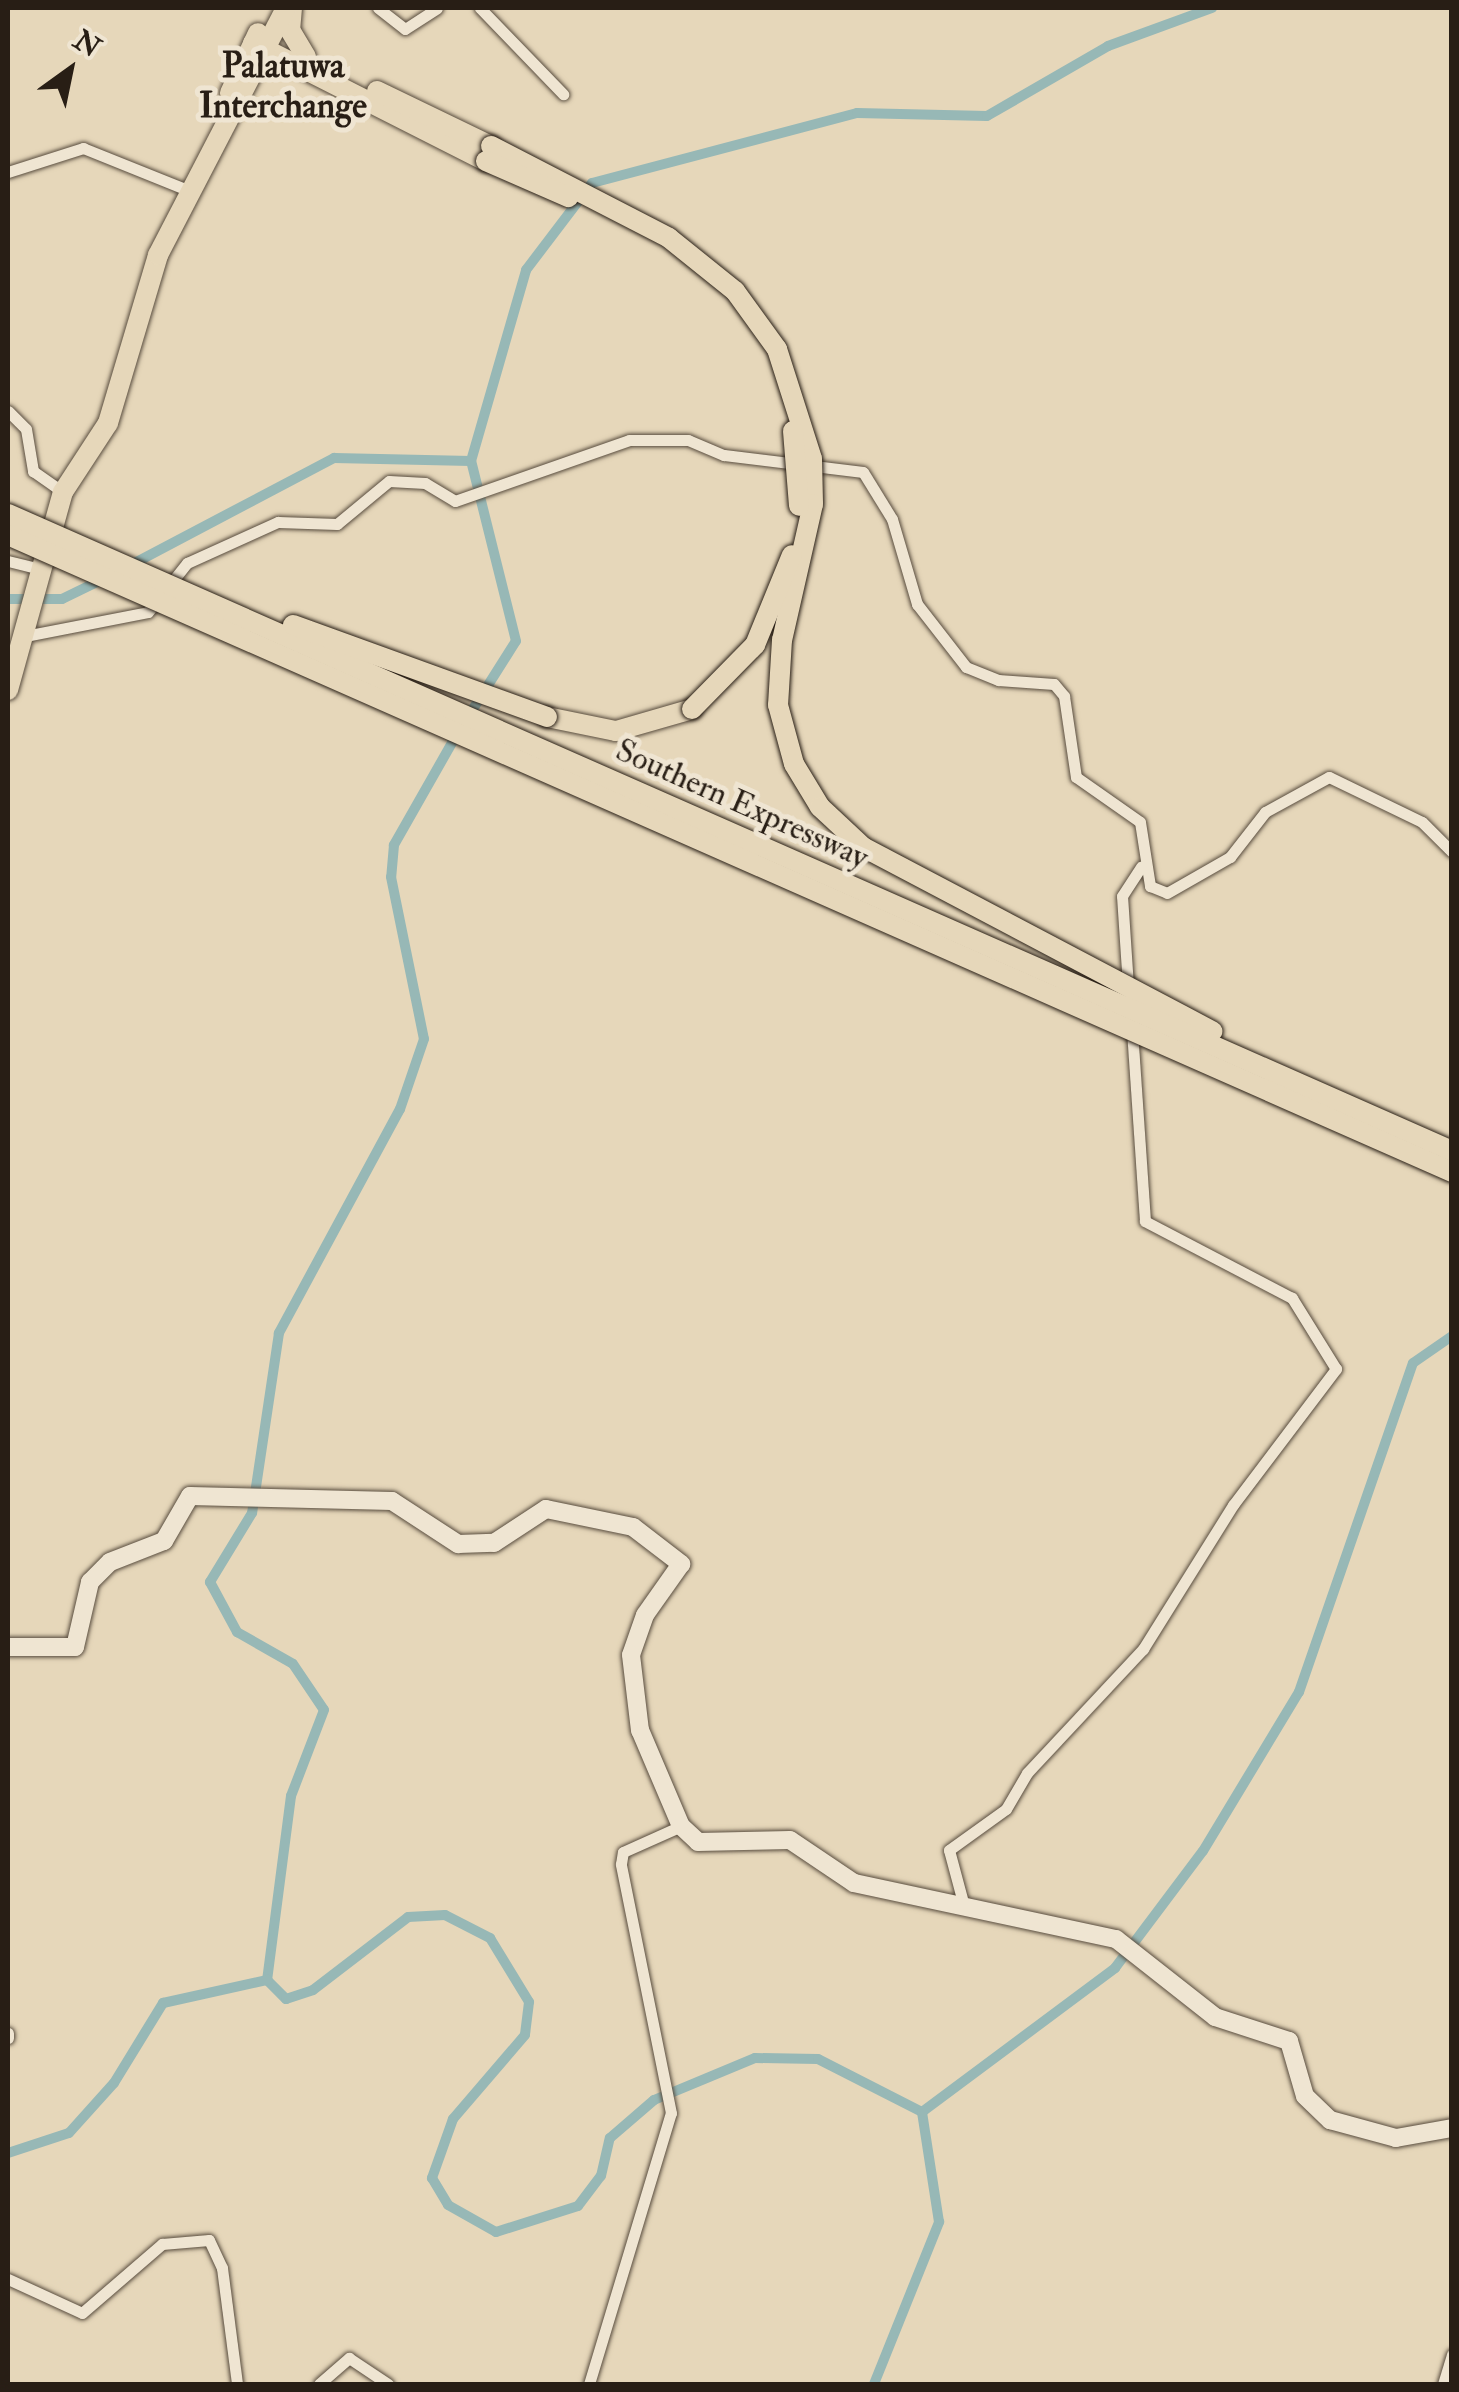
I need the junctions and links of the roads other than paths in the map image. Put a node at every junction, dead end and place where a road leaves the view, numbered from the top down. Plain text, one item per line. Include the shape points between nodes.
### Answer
1 (271, 8) edge
2 (289, 8) edge
3 (378, 8) edge
4 (437, 8) edge
5 (480, 8) edge
6 (262, 42) junction
7 (306, 64) junction
8 (250, 82) junction
9 (563, 94) dead end
10 (488, 154) junction
11 (8, 172) edge
12 (191, 188) junction
13 (8, 410) edge
14 (64, 492) junction
15 (8, 514) edge
16 (8, 535) edge
17 (8, 561) edge
18 (140, 572) junction
19 (42, 575) junction
20 (27, 630) junction
21 (8, 690) edge
22 (1452, 852) edge
23 (1141, 867) junction
24 (1452, 1151) edge
25 (1452, 1172) edge
26 (8, 1648) edge
27 (681, 1826) junction
28 (964, 1906) junction
29 (1452, 2128) edge
30 (8, 2279) edge
31 (1452, 2354) edge
32 (236, 2384) edge
33 (319, 2384) edge
34 (388, 2384) edge
35 (590, 2384) edge
36 (1443, 2384) edge

1 - 6 highway
2 - 6 highway
2 - 7 highway via 290,30
3 - 4 street via 405,29
5 - 9 street
6 - 7 highway
6 - 8 highway
6 - 12 highway
7 - 8 highway
7 - 10 highway
8 - 12 highway
10 - 18 highway, bridge via 618,219 698,271 754,334 787,408 800,500 788,571 755,644 692,710 616,730 547,717
10 - 24 highway, bridge via 669,238 735,292 777,349 812,460 813,504 778,704 794,764 839,829
11 - 12 street via 83,148
12 - 14 highway via 158,255 108,423
13 - 14 street via 26,429 32,470
14 - 19 highway
15 - 18 highway, Southern Expressway, bridge
16 - 25 highway, Southern Expressway, bridge
17 - 19 street
18 - 24 highway, Southern Expressway, bridge
19 - 20 highway
20 - 21 highway
20 - 23 street via 148,612 187,563 278,522 337,524 390,480 425,483 454,502 629,440 688,440 724,455 863,472 892,519 917,604 966,666 998,680 1054,684 1064,696 1076,777 1140,822
22 - 23 street via 1422,822 1329,777 1265,812 1230,856 1167,892 1150,886
23 - 28 street via 1122,896 1145,1220 1292,1298 1336,1369 1233,1505 1143,1649 1027,1773 1006,1809 949,1850
26 - 27 street via 75,1647 90,1582 110,1562 164,1540 190,1496 405,1504 458,1544 494,1543 559,1508 664,1542 680,1575 644,1615 631,1655 640,1730
27 - 28 street via 698,1842 790,1840 854,1883
27 - 35 street via 624,1852 621,1864 667,2106
28 - 29 street via 1116,1939 1144,1952 1215,2017 1290,2041 1305,2096 1330,2120 1396,2138
30 - 32 street via 82,2313 162,2244 209,2240 222,2268
31 - 36 street
33 - 34 street via 350,2358

